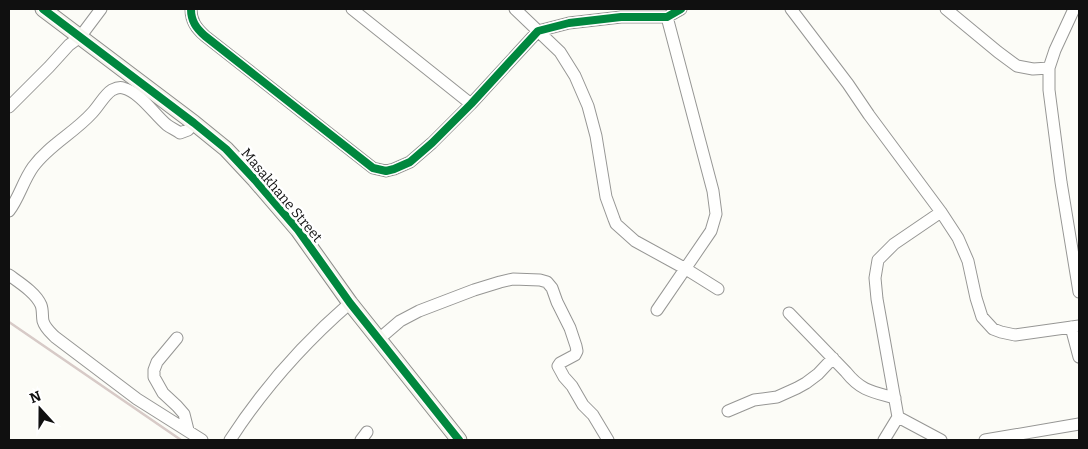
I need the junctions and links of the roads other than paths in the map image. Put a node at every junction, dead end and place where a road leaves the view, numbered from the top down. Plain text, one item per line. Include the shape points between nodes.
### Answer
1 (43, 9) edge
2 (101, 9) edge
3 (191, 9) edge
4 (352, 9) edge
5 (515, 9) edge
6 (681, 9) edge
7 (791, 9) edge
8 (946, 9) edge
9 (1074, 9) edge
10 (666, 17) junction
11 (538, 31) junction
12 (80, 37) junction
13 (1049, 68) junction
14 (471, 104) junction
15 (9, 107) edge
16 (194, 123) junction
17 (9, 211) edge
18 (941, 212) junction
19 (686, 269) junction
20 (9, 276) edge
21 (718, 288) dead end
22 (1079, 292) edge
23 (350, 303) junction
24 (657, 310) dead end
25 (789, 313) dead end
26 (1075, 327) edge
27 (177, 338) dead end
28 (379, 339) junction
29 (1079, 357) edge
30 (833, 358) junction
31 (895, 398) junction
32 (728, 411) dead end
33 (898, 417) junction
34 (1079, 424) edge
35 (188, 430) junction
36 (202, 440) edge
37 (230, 440) edge
38 (459, 440) edge
39 (608, 440) edge
40 (884, 440) edge
41 (942, 440) edge
42 (985, 440) edge

1 - 12 street, Masakhane Street
2 - 12 street
3 - 14 street via 192,20 198,30 373,168 394,169 410,162
4 - 14 street
5 - 11 street
6 - 10 street
7 - 18 street
8 - 13 street via 1018,66
9 - 13 street
10 - 11 street via 621,17 569,23
10 - 19 street via 713,191 716,214 711,231
11 - 14 street
11 - 19 street via 560,52 588,106 606,197 616,224 635,240
12 - 15 street via 69,44
12 - 16 street, Masakhane Street
13 - 22 street via 1051,110
16 - 17 street via 180,133 132,92 116,88 80,125 42,156 25,179
16 - 23 street, Masakhane Street via 226,149 280,208
18 - 26 street via 968,261 982,317 993,329 1015,335
18 - 31 street via 894,244 878,260 875,278 877,299
19 - 21 street
19 - 24 street
20 - 35 street via 38,300 44,322 54,338 137,399
23 - 28 street, Masakhane Street
23 - 37 street via 298,354 260,398
25 - 30 street
26 - 29 street
27 - 35 street via 157,362 154,377 163,393 184,414
28 - 38 street, Masakhane Street
28 - 39 street via 418,311 487,286 513,280 547,282 576,346 575,355 558,366
30 - 31 street via 854,382
30 - 32 street via 818,374 797,388
31 - 33 street
33 - 40 street
33 - 41 street
34 - 42 street
35 - 36 street

